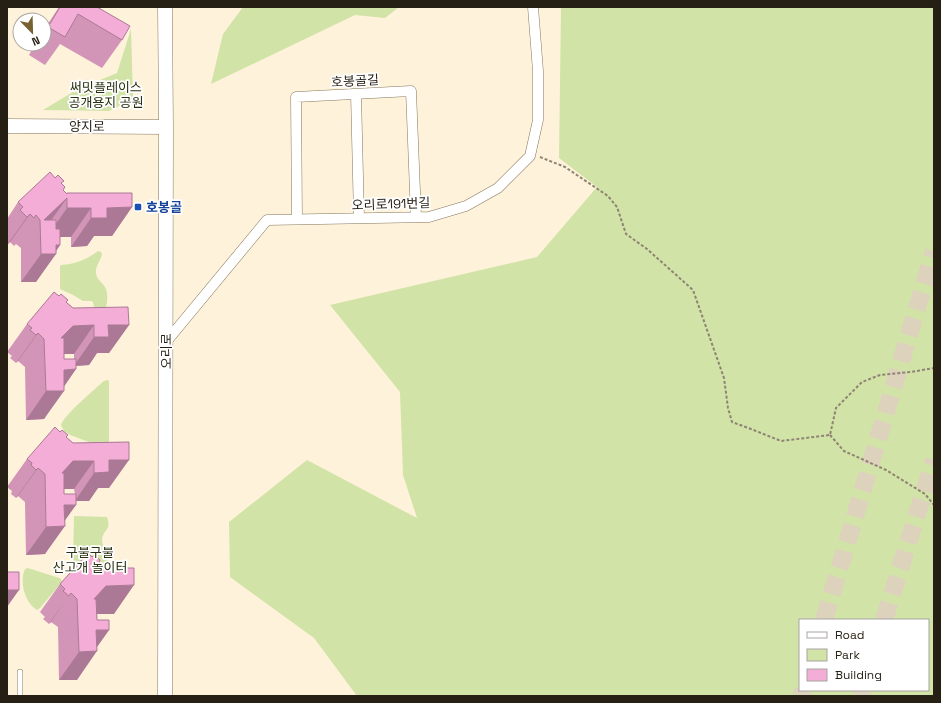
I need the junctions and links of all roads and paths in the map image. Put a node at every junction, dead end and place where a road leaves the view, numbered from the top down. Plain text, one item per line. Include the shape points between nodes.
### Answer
1 (165, 7) edge
2 (533, 7) edge
3 (356, 94) junction
4 (7, 126) edge
5 (166, 127) junction
6 (527, 159) junction
7 (359, 218) junction
8 (416, 218) junction
9 (297, 219) junction
10 (166, 342) junction
11 (934, 368) edge
12 (830, 435) junction
13 (934, 505) edge
14 (20, 672) dead end
15 (20, 696) edge
16 (165, 696) edge

1 - 5 main road, 오리로
2 - 6 street, 오리로191번길 via 538,71 538,120 530,156
3 - 7 street
3 - 8 street, 호봉골길 via 411,91
3 - 9 street, 호봉골길 via 296,97
4 - 5 main road, 양지로
5 - 10 main road, 오리로
6 - 8 street, 오리로191번길 via 498,188 466,206 429,217
6 - 12 path via 537,156 565,167 608,196 618,207 626,234 693,290 724,378 732,422 781,441
7 - 8 street, 오리로191번길
7 - 9 street, 오리로191번길
9 - 10 street, 오리로191번길 via 267,220
10 - 16 main road, 오리로
11 - 12 path via 880,375 862,382 836,408
12 - 13 path via 844,451 886,470 925,494
14 - 15 lane

